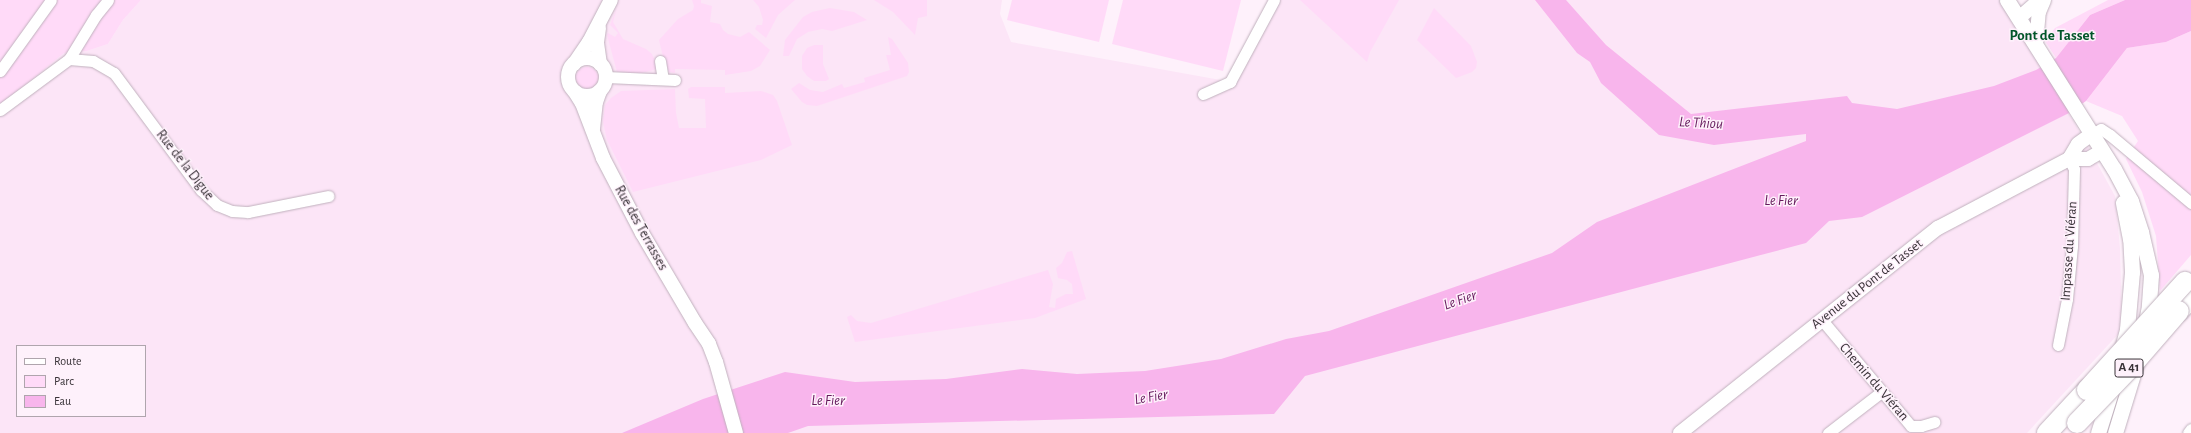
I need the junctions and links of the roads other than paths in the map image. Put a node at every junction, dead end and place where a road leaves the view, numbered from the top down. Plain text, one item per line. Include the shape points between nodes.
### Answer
1 (51, 0) edge
2 (108, 0) edge
3 (611, 0) edge
4 (1274, 0) edge
5 (2007, 0) edge
6 (2040, 0) edge
7 (2044, 0) edge
8 (2019, 18) junction
9 (600, 21) junction
10 (2039, 49) junction
11 (69, 59) junction
12 (660, 61) dead end
13 (574, 64) junction
14 (600, 64) junction
15 (0, 71) edge
16 (606, 78) junction
17 (663, 79) junction
18 (675, 80) dead end
19 (600, 91) junction
20 (575, 92) junction
21 (1203, 94) dead end
22 (0, 110) edge
23 (592, 130) junction
24 (2092, 134) junction
25 (2105, 156) junction
26 (2069, 158) junction
27 (328, 196) dead end
28 (2191, 203) edge
29 (2186, 291) edge
30 (1822, 320) junction
31 (2058, 345) dead end
32 (712, 363) junction
33 (1881, 392) junction
34 (1934, 422) dead end
35 (2072, 428) edge
36 (2191, 429) edge
37 (727, 433) edge
38 (736, 433) edge
39 (1680, 433) edge
40 (1828, 433) edge
41 (2047, 433) edge
42 (2098, 433) edge
43 (2115, 433) edge
44 (2188, 433) edge

1 - 15 street
2 - 11 street via 96,14
3 - 9 street
4 - 21 street via 1230,82
5 - 8 main road
6 - 8 street
7 - 10 street via 2039,12
8 - 10 main road
9 - 13 street
9 - 14 street via 597,43
10 - 24 main road
11 - 22 street
11 - 27 street, Rue de la Digue via 93,61 108,68 117,76 201,190 217,205 232,211 248,212
12 - 17 street
13 - 14 street via 587,59
13 - 20 street via 568,77 570,87
14 - 16 street
16 - 17 street
16 - 19 street
17 - 18 street
19 - 20 street via 588,96
19 - 23 street, Rue des Terrasses
20 - 23 street, Rue des Terrasses
23 - 32 street, Rue des Terrasses via 603,158 642,233 695,323
24 - 25 main road
24 - 26 street, Avenue du Pont de Tasset via 2078,144
24 - 28 street via 2101,129 2110,135
25 - 26 street, Avenue du Pont de Tasset via 2088,159
25 - 42 main road via 2124,207 2132,272 2127,329
25 - 43 main road via 2131,201 2150,275 2149,306 2142,344
26 - 30 street, Avenue du Pont de Tasset via 1938,228
26 - 31 street, Impasse du Viéran via 2074,169 2072,246
29 - 35 highway, A 41, bridge via 2132,366
29 - 41 highway, A 41, bridge
30 - 33 street, Chemin du Viéran
30 - 39 street, Avenue du Pont de Tasset
32 - 37 street
32 - 38 street
33 - 34 street, Chemin du Viéran via 1911,426
33 - 40 street
36 - 44 street

